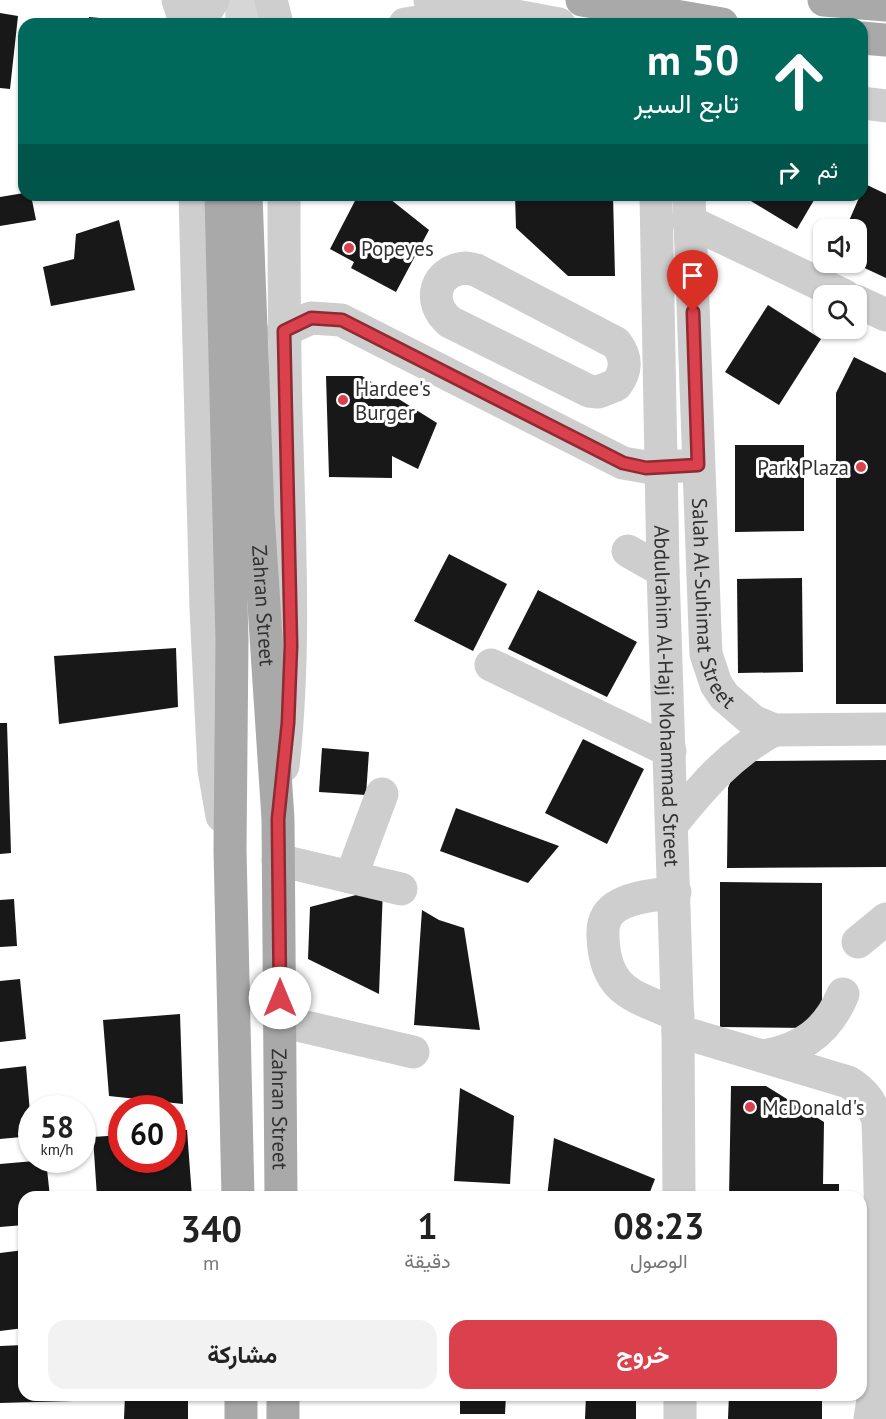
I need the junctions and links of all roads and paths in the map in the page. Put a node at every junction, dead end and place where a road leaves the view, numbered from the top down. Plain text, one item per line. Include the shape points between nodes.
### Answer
1 (178, 0) edge
2 (213, 0) edge
3 (271, 0) edge
4 (430, 0) edge
5 (582, 0) edge
6 (824, 0) edge
7 (875, 0) edge
8 (886, 3) edge
9 (490, 12) junction
10 (184, 18) edge
11 (202, 18) edge
12 (276, 18) edge
13 (448, 18) edge
14 (524, 18) edge
15 (687, 18) edge
16 (868, 40) edge
17 (886, 41) edge
18 (868, 104) edge
19 (886, 106) edge
20 (195, 201) edge
21 (221, 201) edge
22 (246, 201) edge
23 (284, 201) edge
24 (656, 201) edge
25 (689, 208) edge
26 (826, 285) edge
27 (867, 306) edge
28 (886, 315) edge
29 (284, 331) junction
30 (546, 370) junction
31 (616, 385) junction
32 (578, 386) junction
33 (660, 398) junction
34 (525, 412) junction
35 (558, 429) junction
36 (698, 465) junction
37 (662, 467) junction
38 (628, 551) dead end
39 (663, 571) junction
40 (491, 665) dead end
41 (886, 729) edge
42 (774, 730) junction
43 (670, 751) junction
44 (382, 794) dead end
45 (278, 819) junction
46 (673, 823) junction
47 (230, 850) junction
48 (278, 860) junction
49 (351, 877) junction
50 (401, 890) dead end
51 (675, 892) junction
52 (886, 919) edge
53 (858, 942) dead end
54 (843, 994) dead end
55 (280, 1021) junction
56 (678, 1023) junction
57 (413, 1052) dead end
58 (763, 1056) junction
59 (238, 1191) edge
60 (281, 1191) edge
61 (679, 1191) edge
62 (883, 1213) edge
63 (241, 1401) edge
64 (283, 1401) edge
65 (680, 1401) edge
66 (241, 1419) edge
67 (283, 1419) edge
68 (680, 1419) edge
69 (870, 1419) edge

1 - 10 street
2 - 11 street
3 - 12 street
4 - 9 street
5 - 15 main road
6 - 8 main road
7 - 8 street
9 - 13 street
9 - 14 street
16 - 17 main road
18 - 19 street
20 - 47 street via 214,770
21 - 47 main road, Zahran Street via 232,641
22 - 45 main road, Zahran Street via 258,514
23 - 29 street
24 - 33 street, Abdulrahim Al-Hajj Mohammad Street
25 - 26 street
25 - 36 street, Salah Al-Suhimat Street
27 - 28 street
29 - 34 street via 311,318 342,320
29 - 45 street via 291,646
30 - 31 street via 443,316 436,298 441,280 457,269 476,270 608,338 616,343 625,359
30 - 32 street
30 - 34 street
31 - 32 street via 598,392
31 - 33 street via 636,398
32 - 35 street
33 - 37 street, Abdulrahim Al-Hajj Mohammad Street
34 - 35 street
35 - 37 street via 623,463
36 - 37 street
36 - 42 street, Salah Al-Suhimat Street via 710,669 724,696 753,721
37 - 39 street, Abdulrahim Al-Hajj Mohammad Street
38 - 39 street
39 - 43 street, Abdulrahim Al-Hajj Mohammad Street
40 - 43 street
41 - 42 street, Salah Al-Suhimat Street
42 - 46 street via 755,740 711,776
43 - 46 street, Abdulrahim Al-Hajj Mohammad Street
44 - 49 street
45 - 48 main road, Zahran Street
46 - 51 street, Abdulrahim Al-Hajj Mohammad Street
47 - 59 main road, Zahran Street
48 - 49 street
48 - 55 main road, Zahran Street
49 - 50 street
51 - 56 street, Abdulrahim Al-Hajj Mohammad Street
51 - 56 street via 623,902 608,913 602,928 609,974 627,993
52 - 53 street
54 - 58 street via 819,1033 793,1049
55 - 57 street
55 - 60 main road, Zahran Street
56 - 58 street
56 - 61 street, Abdulrahim Al-Hajj Mohammad Street
58 - 62 street via 848,1082 862,1090 878,1120
62 - 69 street via 879,1373
63 - 66 main road
64 - 67 main road
65 - 68 street

